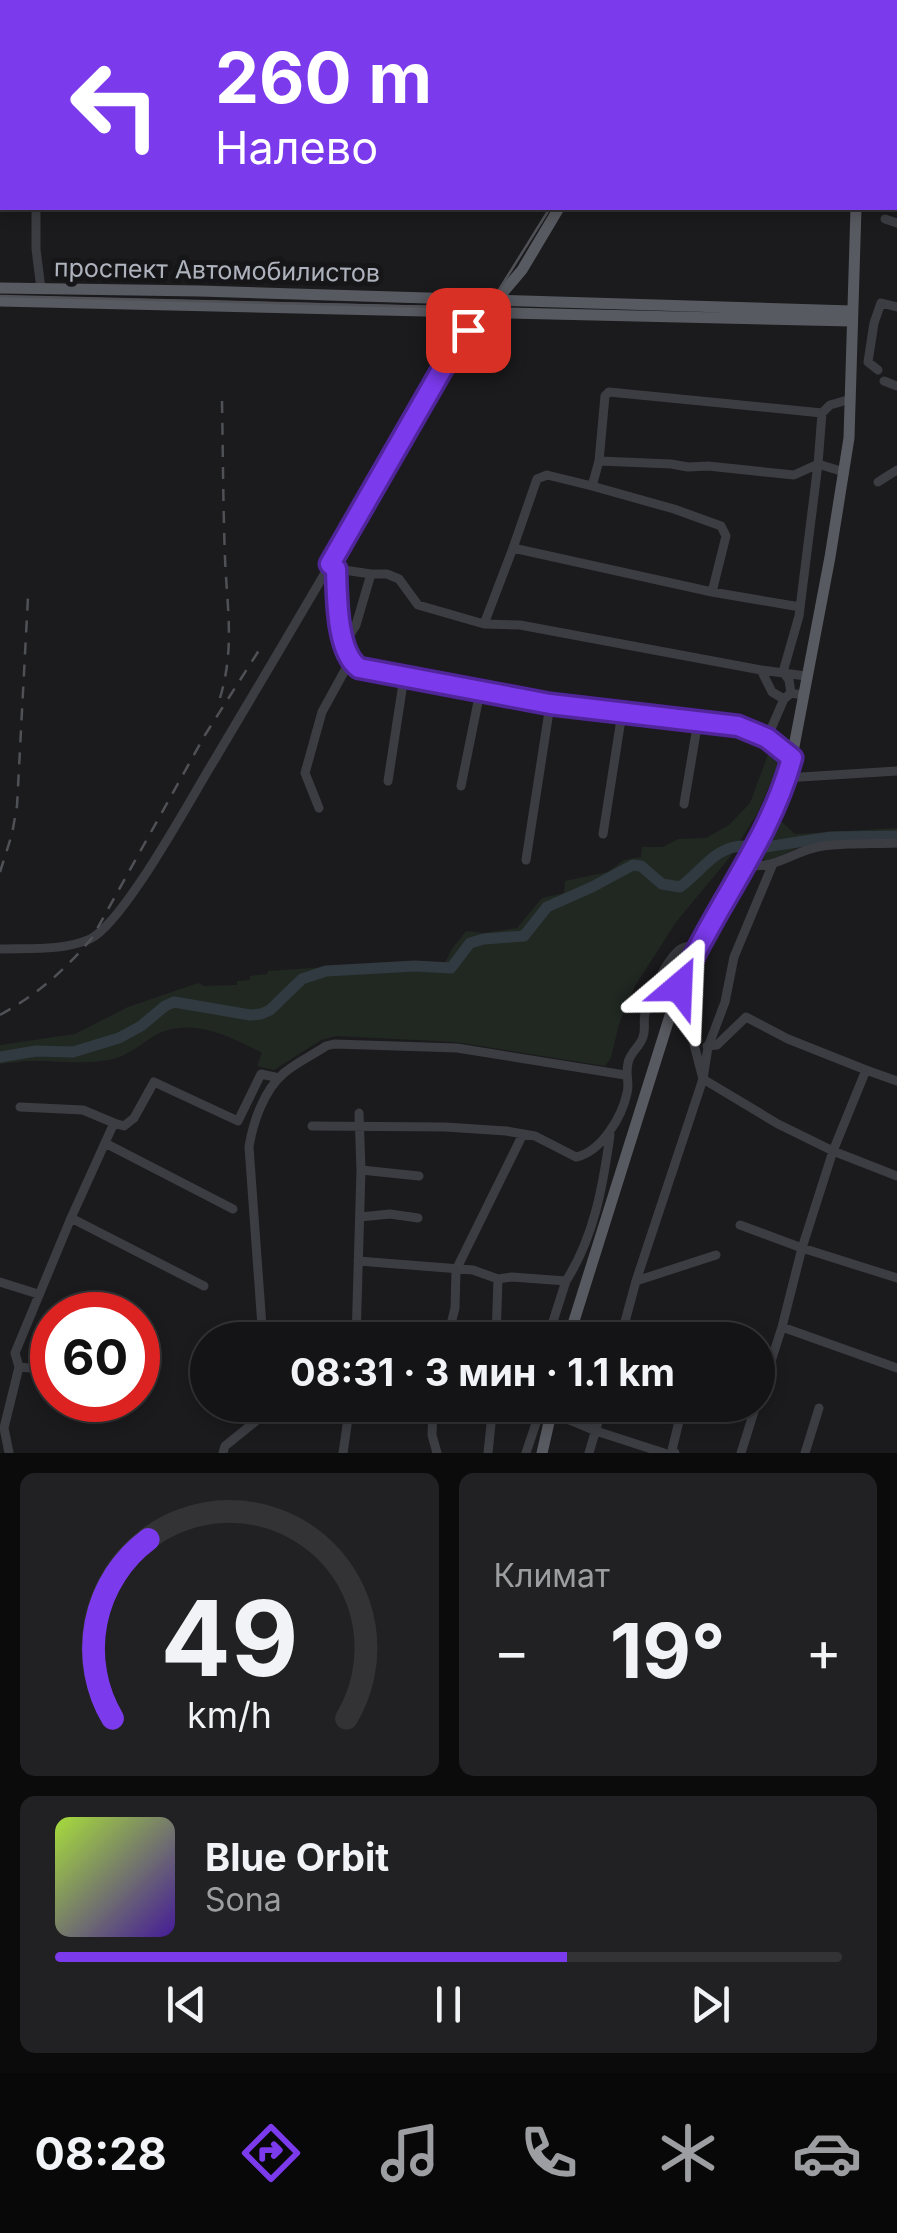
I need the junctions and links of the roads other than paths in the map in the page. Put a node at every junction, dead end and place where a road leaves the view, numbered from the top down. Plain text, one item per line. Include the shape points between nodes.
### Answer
1 (36, 210) edge
2 (558, 210) edge
3 (856, 210) edge
4 (885, 219) dead end
5 (897, 223) edge
6 (0, 288) edge
7 (40, 289) junction
8 (0, 300) edge
9 (497, 301) junction
10 (897, 307) edge
11 (482, 312) junction
12 (852, 316) junction
13 (878, 370) dead end
14 (884, 382) dead end
15 (897, 386) edge
16 (851, 399) junction
17 (822, 413) junction
18 (599, 461) junction
19 (818, 464) junction
20 (897, 470) edge
21 (844, 472) junction
22 (878, 482) dead end
23 (592, 486) junction
24 (513, 548) junction
25 (333, 566) junction
26 (371, 574) junction
27 (712, 592) junction
28 (800, 607) junction
29 (484, 624) junction
30 (342, 635) junction
31 (350, 661) junction
32 (761, 670) junction
33 (783, 672) junction
34 (806, 676) junction
35 (404, 677) junction
36 (480, 692) junction
37 (793, 696) junction
38 (550, 704) junction
39 (622, 713) junction
40 (698, 721) junction
41 (767, 738) junction
42 (792, 758) junction
43 (897, 770) edge
44 (786, 778) junction
45 (388, 781) dead end
46 (461, 786) dead end
47 (684, 804) dead end
48 (319, 808) dead end
49 (603, 834) dead end
50 (897, 843) edge
51 (526, 860) dead end
52 (745, 864) junction
53 (772, 866) junction
54 (698, 946) junction
55 (0, 949) edge
56 (679, 987) junction
57 (693, 1039) junction
58 (708, 1046) junction
59 (866, 1070) junction
60 (625, 1075) junction
61 (280, 1078) junction
62 (703, 1079) junction
63 (897, 1081) edge
64 (20, 1107) dead end
65 (359, 1112) dead end
66 (114, 1123) junction
67 (312, 1126) dead end
68 (358, 1128) junction
69 (610, 1132) junction
70 (523, 1134) junction
71 (105, 1143) junction
72 (833, 1152) junction
73 (361, 1170) junction
74 (420, 1176) dead end
75 (897, 1176) edge
76 (233, 1209) dead end
77 (360, 1217) junction
78 (71, 1218) junction
79 (418, 1218) dead end
80 (740, 1225) dead end
81 (802, 1248) junction
82 (716, 1255) dead end
83 (358, 1261) junction
84 (456, 1270) junction
85 (897, 1278) edge
86 (498, 1279) junction
87 (566, 1281) junction
88 (636, 1281) junction
89 (0, 1282) edge
90 (204, 1286) dead end
91 (32, 1292) edge
92 (39, 1292) edge
93 (30, 1315) edge
94 (261, 1322) edge
95 (356, 1322) edge
96 (451, 1322) edge
97 (497, 1322) edge
98 (553, 1322) edge
99 (574, 1322) edge
100 (625, 1322) edge
101 (782, 1326) junction
102 (775, 1348) edge
103 (18, 1367) junction
104 (30, 1368) edge
105 (897, 1368) edge
106 (819, 1408) dead end
107 (254, 1422) edge
108 (347, 1422) edge
109 (432, 1422) edge
110 (491, 1422) edge
111 (539, 1422) edge
112 (545, 1422) edge
113 (577, 1422) edge
114 (598, 1422) edge
115 (679, 1422) edge
116 (751, 1422) edge
117 (596, 1431) junction
118 (9, 1453) edge
119 (223, 1453) edge
120 (343, 1453) edge
121 (437, 1453) edge
122 (488, 1453) edge
123 (526, 1453) edge
124 (542, 1453) edge
125 (589, 1453) edge
126 (664, 1453) edge
127 (675, 1453) edge
128 (740, 1453) edge
129 (805, 1453) edge

1 - 7 street
2 - 9 main road
3 - 12 main road
4 - 5 street
6 - 7 main road, проспект Автомобилистов
7 - 9 main road, проспект Автомобилистов
8 - 11 main road, проспект Автомобилистов
9 - 11 main road
9 - 12 main road, проспект Автомобилистов
10 - 13 street via 884,302 874,324 868,362
11 - 12 main road, проспект Автомобилистов
11 - 25 street via 452,352
12 - 16 main road
14 - 15 street
16 - 17 street
16 - 21 main road
17 - 18 street via 609,392
17 - 19 street
18 - 19 street via 794,475
18 - 23 street
19 - 21 street
19 - 28 street
20 - 22 street
21 - 34 main road
23 - 24 street via 547,475 537,479
23 - 27 street via 720,526 726,536
24 - 27 street
24 - 29 street
25 - 26 street
25 - 30 street
25 - 55 street via 120,911 92,938 52,948
26 - 29 street via 399,579 418,606
26 - 30 street via 356,626
27 - 28 street
28 - 33 street
29 - 32 street
30 - 31 street
31 - 35 street
31 - 48 street via 322,712 305,773
32 - 33 street
32 - 37 street via 772,692
33 - 34 street
33 - 37 street
34 - 37 main road
35 - 36 street
35 - 45 street
36 - 38 street
36 - 46 street
37 - 41 street
37 - 42 main road
38 - 39 street
38 - 51 street
39 - 40 street
39 - 49 street
40 - 41 street
40 - 47 street
41 - 42 street
42 - 44 main road
43 - 44 street
44 - 52 main road
50 - 53 street via 823,846
52 - 53 street
52 - 54 main road
53 - 58 street via 734,957
54 - 56 main road
54 - 60 street via 674,955 650,999 644,1035
56 - 57 street
56 - 99 main road
57 - 58 street
57 - 62 street
58 - 59 street via 746,1017
58 - 62 street
59 - 63 street
59 - 72 street
60 - 61 street via 457,1048 334,1044
60 - 69 street via 627,1093
61 - 66 street via 261,1074 238,1122 154,1082 134,1118 124,1126
61 - 94 street via 259,1109 249,1147
62 - 72 street
62 - 88 street
64 - 66 street via 83,1110
65 - 68 street
66 - 71 street
67 - 68 street
68 - 70 street
68 - 73 street
69 - 70 street via 576,1157
69 - 87 street via 590,1233
70 - 84 street
71 - 76 street
71 - 78 street
72 - 75 street
72 - 81 street
73 - 74 street
73 - 77 street
77 - 79 street
77 - 83 street
78 - 90 street
78 - 92 street
80 - 81 street
81 - 85 street
81 - 101 street
82 - 88 street
83 - 84 street
83 - 95 street
84 - 86 street
84 - 96 street
86 - 87 street
86 - 97 street
87 - 98 street
88 - 100 street
89 - 91 street
93 - 103 street via 15,1353
101 - 102 street
101 - 105 street
103 - 104 street
103 - 118 street via 4,1428
106 - 129 street
107 - 119 street
108 - 120 street
109 - 121 street
110 - 122 street
111 - 123 street
112 - 124 main road
113 - 117 street
114 - 117 street
115 - 127 street
116 - 128 street
117 - 125 street
117 - 126 street

